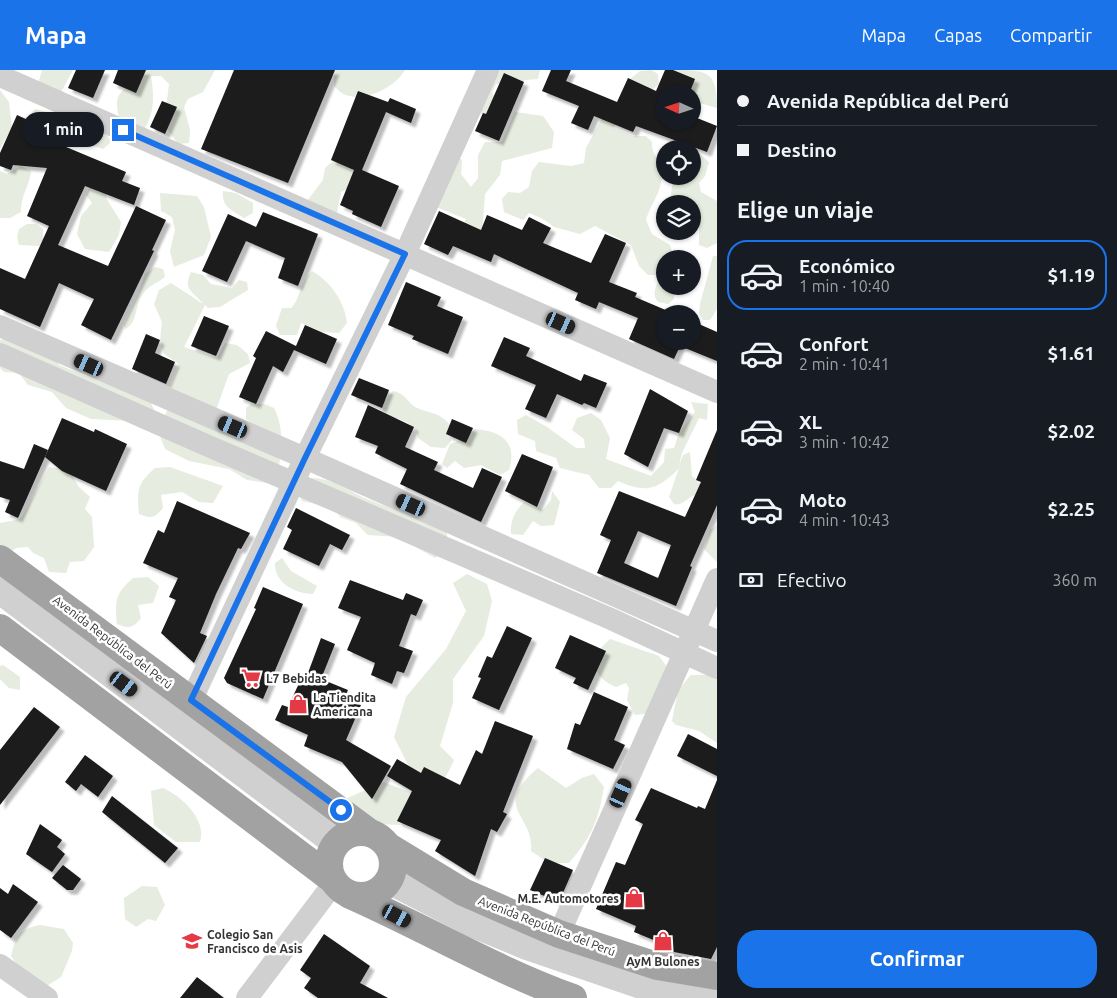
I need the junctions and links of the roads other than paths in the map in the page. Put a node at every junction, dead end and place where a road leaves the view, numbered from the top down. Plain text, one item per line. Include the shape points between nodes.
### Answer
1 (488, 70) edge
2 (0, 76) edge
3 (405, 254) junction
4 (0, 326) edge
5 (0, 354) edge
6 (717, 392) edge
7 (305, 458) junction
8 (293, 483) junction
9 (0, 559) edge
10 (717, 579) edge
11 (0, 590) edge
12 (0, 628) edge
13 (694, 631) junction
14 (717, 641) edge
15 (684, 653) junction
16 (717, 668) edge
17 (191, 700) junction
18 (380, 840) junction
19 (336, 843) junction
20 (389, 880) junction
21 (339, 885) junction
22 (559, 934) junction
23 (0, 965) edge
24 (717, 976) edge
25 (47, 998) edge
26 (247, 998) edge
27 (573, 998) edge
28 (706, 998) edge

1 - 3 street
2 - 3 street
3 - 6 street
3 - 7 street
4 - 7 street
5 - 8 street
7 - 8 street
7 - 13 street
8 - 15 street
8 - 17 street
9 - 17 highway, Avenida República del Perú
10 - 13 street
11 - 19 street
12 - 21 highway
13 - 14 street
13 - 15 street
15 - 16 street
15 - 22 street
17 - 18 highway, Avenida República del Perú
18 - 19 highway via 352,833
18 - 20 highway via 393,867
18 - 22 highway, Avenida República del Perú via 463,892
19 - 21 highway via 329,861
20 - 21 highway via 379,892 360,897
20 - 28 street via 474,924 527,946 650,988
21 - 26 street
21 - 27 highway via 504,970
22 - 24 highway, Avenida República del Perú via 656,966
23 - 25 street

